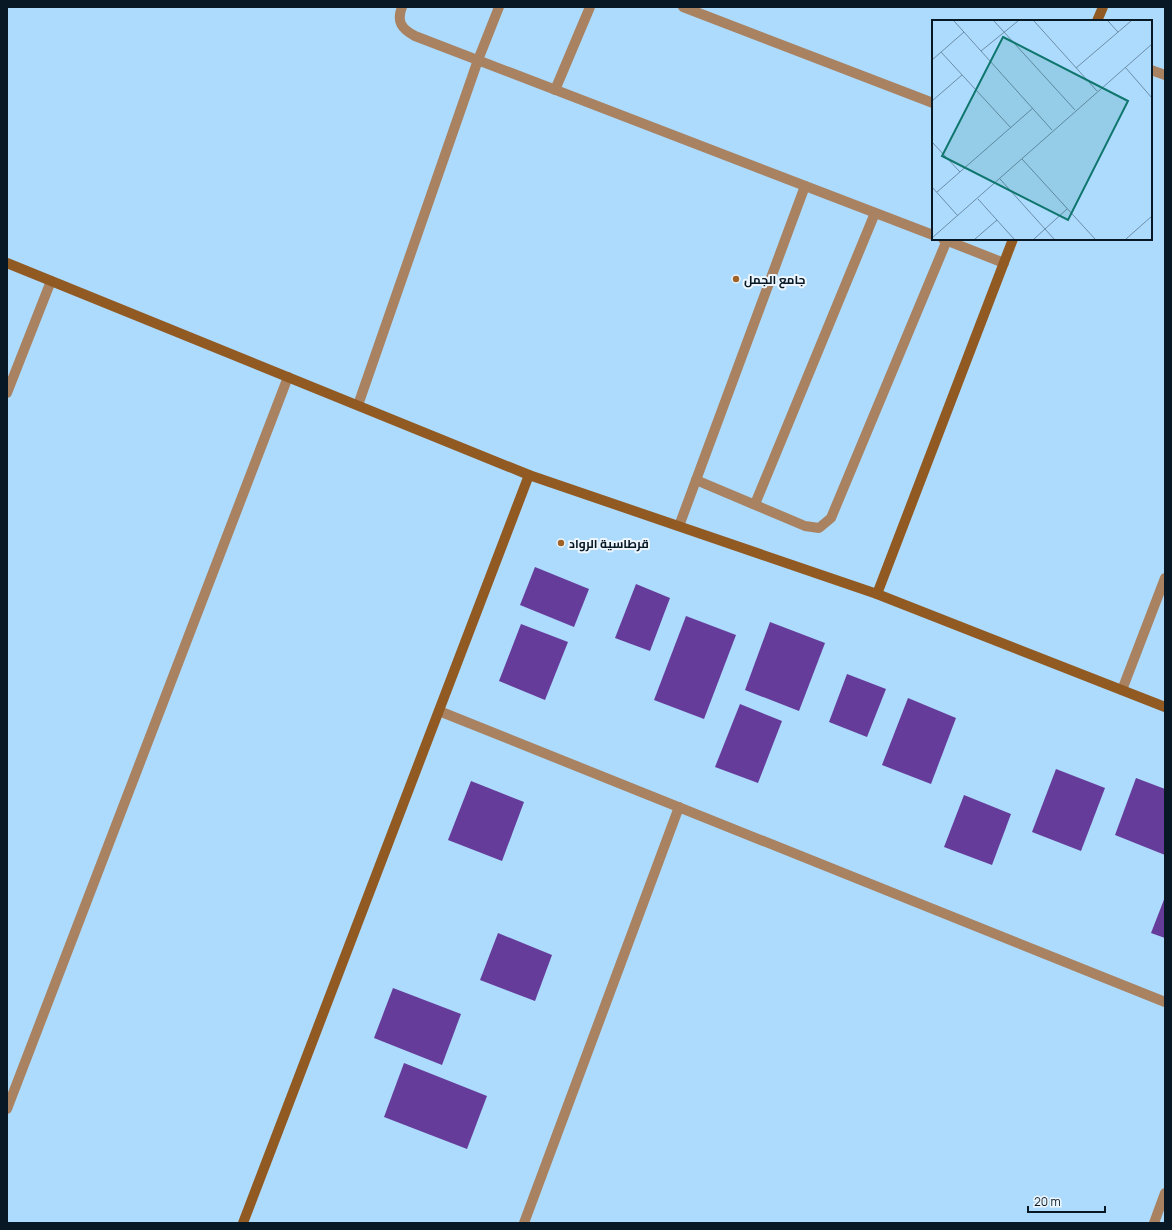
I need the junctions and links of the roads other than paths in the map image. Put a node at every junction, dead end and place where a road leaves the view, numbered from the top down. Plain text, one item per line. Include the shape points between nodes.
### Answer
1 (402, 7) edge
2 (498, 7) edge
3 (590, 7) edge
4 (683, 7) edge
5 (1102, 7) edge
6 (1097, 20) edge
7 (478, 60) junction
8 (1152, 70) edge
9 (1165, 75) edge
10 (555, 90) junction
11 (932, 103) edge
12 (805, 186) junction
13 (875, 213) junction
14 (932, 235) edge
15 (945, 240) edge
16 (1013, 240) edge
17 (7, 263) edge
18 (1004, 263) junction
19 (51, 281) junction
20 (288, 376) junction
21 (7, 393) edge
22 (358, 405) junction
23 (529, 475) junction
24 (696, 480) junction
25 (755, 504) junction
26 (679, 526) junction
27 (1165, 578) edge
28 (877, 594) junction
29 (1122, 690) junction
30 (1165, 707) edge
31 (439, 711) junction
32 (678, 807) junction
33 (1165, 1002) edge
34 (7, 1108) edge
35 (1165, 1193) edge
36 (243, 1223) edge
37 (524, 1223) edge
38 (1154, 1223) edge

1 - 7 street via 399,23 404,30
2 - 7 street
3 - 10 street
4 - 11 street
5 - 6 street
7 - 10 street
7 - 22 street
8 - 9 street
10 - 12 street
12 - 13 street
12 - 24 street
13 - 14 street
13 - 25 street
15 - 18 street
15 - 25 street via 831,518 819,528 805,526
16 - 18 street
17 - 19 street
18 - 28 street
19 - 20 street
19 - 21 street
20 - 22 street
20 - 34 street
22 - 23 street
23 - 26 street
23 - 31 street
24 - 25 street
24 - 26 street
26 - 28 street
27 - 29 street
28 - 29 street
29 - 30 street
31 - 32 street
31 - 36 street
32 - 33 street
32 - 37 street
35 - 38 street

